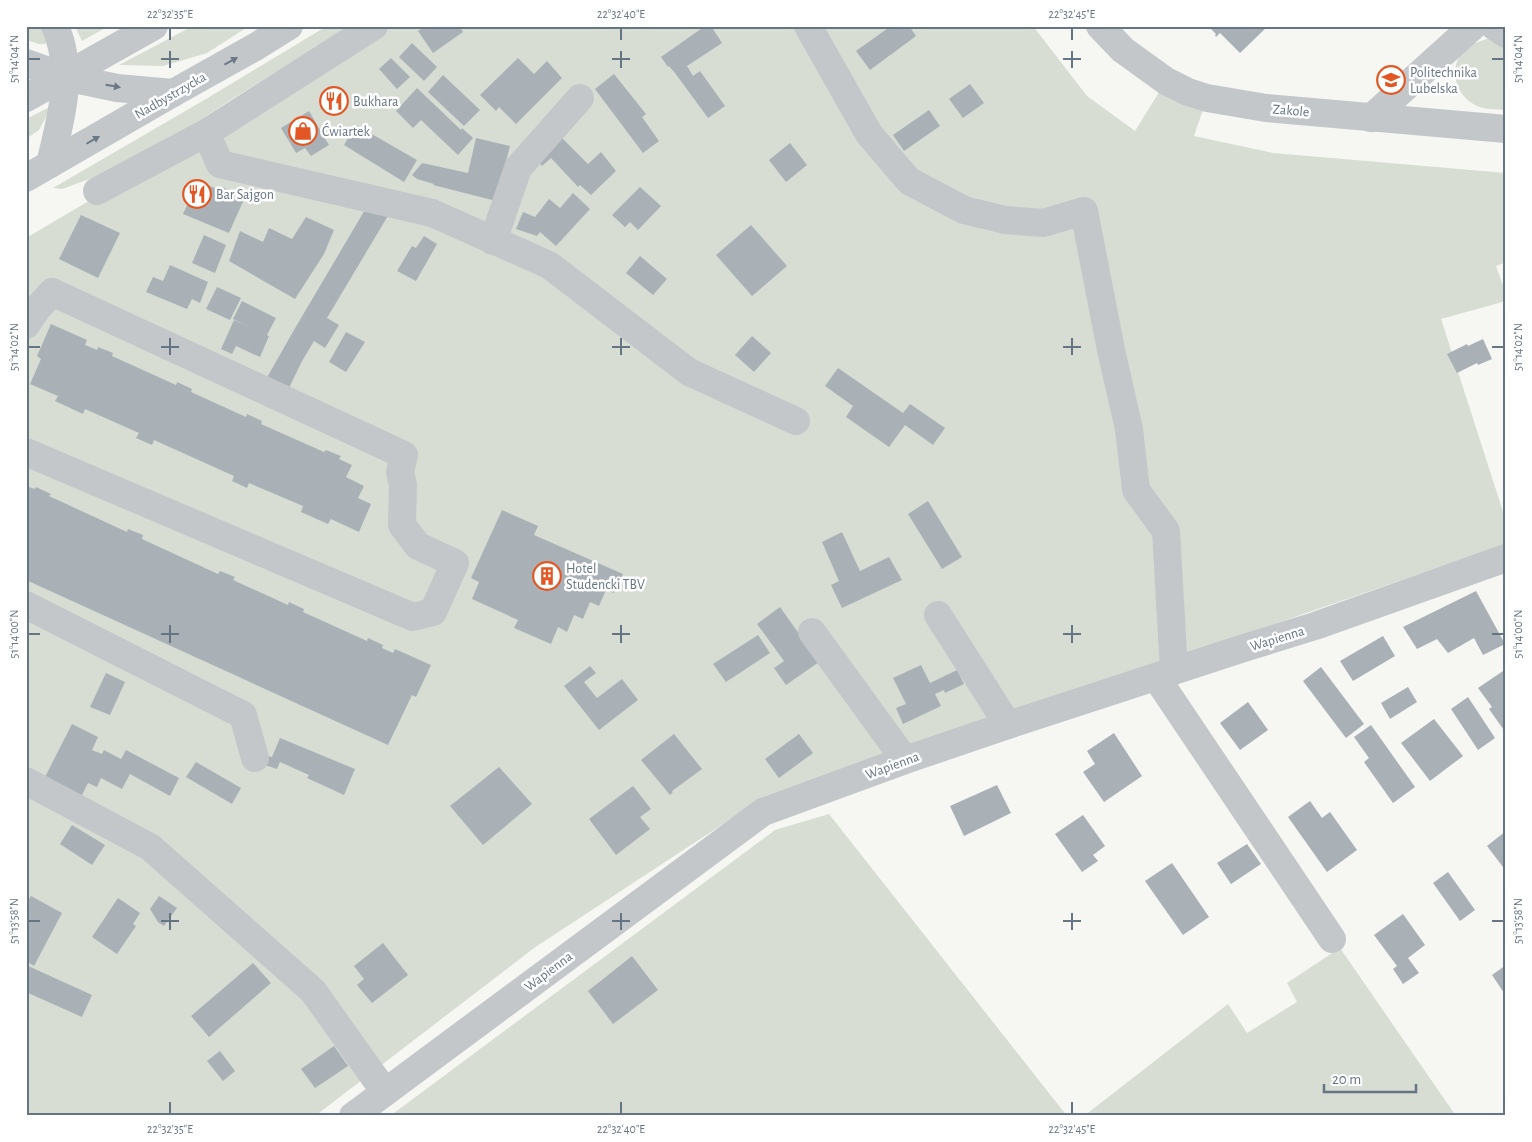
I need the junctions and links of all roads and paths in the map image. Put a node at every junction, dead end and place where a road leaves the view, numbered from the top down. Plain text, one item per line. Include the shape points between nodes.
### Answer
1 (54, 26) edge
2 (154, 26) edge
3 (289, 26) edge
4 (374, 26) edge
5 (808, 26) edge
6 (1100, 26) edge
7 (1473, 26) edge
8 (1494, 26) edge
9 (1506, 34) edge
10 (26, 63) edge
11 (65, 77) junction
12 (173, 93) junction
13 (26, 98) edge
14 (580, 98) dead end
15 (1371, 118) junction
16 (1506, 130) edge
17 (206, 132) junction
18 (50, 164) junction
19 (26, 178) edge
20 (96, 192) dead end
21 (493, 241) junction
22 (26, 325) edge
23 (796, 421) dead end
24 (26, 452) edge
25 (1506, 558) edge
26 (26, 605) edge
27 (938, 615) dead end
28 (812, 632) dead end
29 (1165, 674) junction
30 (1008, 725) junction
31 (255, 758) dead end
32 (905, 760) junction
33 (26, 781) edge
34 (1332, 939) dead end
35 (385, 1092) junction
36 (353, 1116) edge

1 - 11 street via 62,42
2 - 11 street
12 -> 3 street, Nadbystrzycka
4 - 17 street
5 - 29 street via 869,134 909,181 964,210 1005,220 1043,223 1084,211 1129,429 1136,490 1166,531
6 - 15 street, Zakole via 1123,50 1166,81 1188,92 1266,108
7 - 15 street
8 - 9 street
10 - 11 street
11 -> 12 street via 117,88
11 - 13 street
11 - 18 street via 65,96
18 -> 12 street, Nadbystrzycka
14 - 21 street via 518,168
15 - 16 street, Zakole
17 - 20 street
17 - 21 street via 220,164 432,213
18 - 19 street, Nadbystrzycka
21 - 23 street via 549,265 689,372
22 - 24 street via 52,292 404,455 400,472 402,524 418,546 455,563 433,612 413,617
25 - 29 street, Wapienna via 1315,626
26 - 31 street via 243,715
27 - 30 street
28 - 32 street
29 - 30 street, Wapienna
29 - 34 street
30 - 32 street, Wapienna
32 - 35 street, Wapienna via 763,812
33 - 35 street via 150,847 313,990
35 - 36 street, Wapienna

